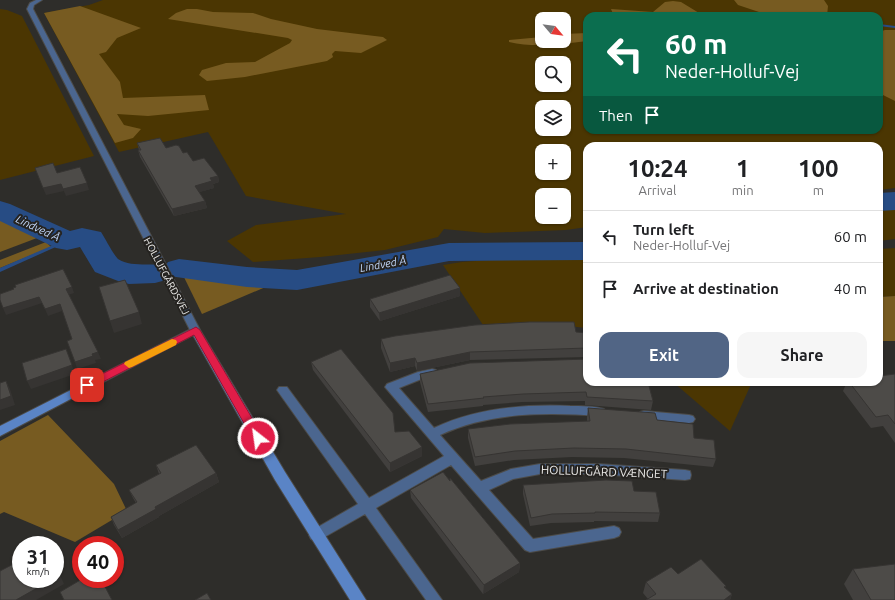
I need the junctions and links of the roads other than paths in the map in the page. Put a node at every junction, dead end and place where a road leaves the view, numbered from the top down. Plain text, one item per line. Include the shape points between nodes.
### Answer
1 (40, 0) edge
2 (196, 330) junction
3 (443, 371) edge
4 (283, 390) dead end
5 (613, 413) edge
6 (629, 414) edge
7 (689, 419) dead end
8 (0, 431) edge
9 (432, 434) junction
10 (452, 458) junction
11 (685, 475) dead end
12 (479, 488) junction
13 (367, 506) junction
14 (614, 532) dead end
15 (316, 535) junction
16 (358, 600) edge
17 (436, 600) edge

1 - 2 street, HOLLUFGÅRDSVEJ via 32,4 30,10
2 - 8 street
2 - 15 street, HOLLUFGÅRDSVEJ
3 - 9 street via 422,375 391,388
4 - 13 street
5 - 9 street via 582,410 510,412 467,419
6 - 7 street
9 - 10 street
10 - 12 street
10 - 13 street
11 - 12 street, HOLLUFGÅRD VÆNGET via 598,469 540,470 511,474
12 - 14 street via 530,546
13 - 15 street
13 - 17 street
15 - 16 street, HOLLUFGÅRDSVEJ

